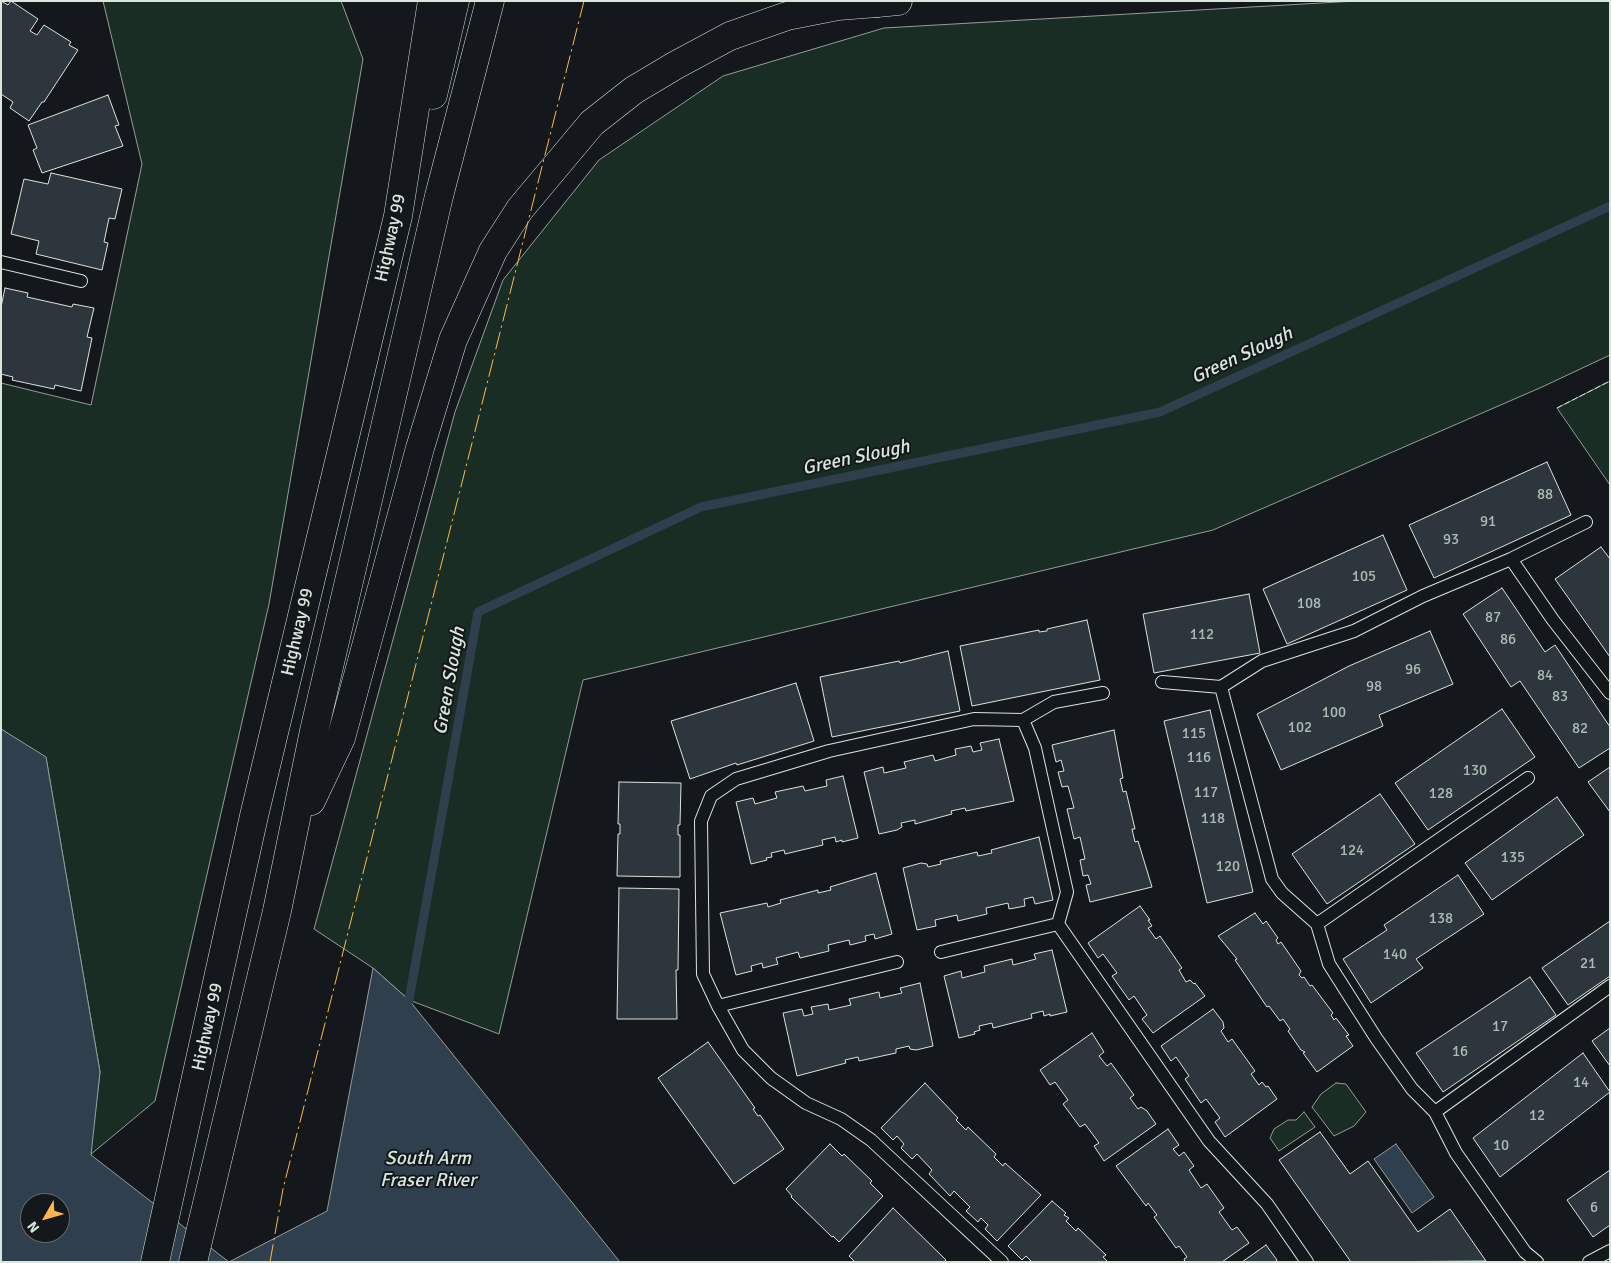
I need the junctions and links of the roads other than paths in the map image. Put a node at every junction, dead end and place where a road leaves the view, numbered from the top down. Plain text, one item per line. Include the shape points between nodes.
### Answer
1 (490, 1) edge
2 (878, 2) edge
3 (437, 3) edge
4 (1, 262) edge
5 (81, 281) dead end
6 (1586, 522) dead end
7 (1511, 559) junction
8 (1162, 682) dead end
9 (1221, 687) junction
10 (1610, 693) edge
11 (1103, 694) dead end
12 (1023, 720) junction
13 (1528, 778) dead end
14 (293, 838) junction
15 (1058, 924) junction
16 (1316, 924) junction
17 (942, 952) dead end
18 (897, 962) dead end
19 (1610, 986) edge
20 (718, 1006) junction
21 (1435, 1112) junction
22 (1610, 1251) edge
23 (155, 1262) edge
24 (193, 1262) edge
25 (1002, 1262) edge
26 (1306, 1262) edge
27 (1537, 1262) edge
28 (1590, 1262) edge

1 - 14 highway, Highway 99 via 437,206 314,731
2 - 14 highway via 787,16 730,36 676,65 634,90 592,123 520,210 493,251 452,340 341,738
3 - 23 highway, Highway 99 via 440,69 398,216 254,816
4 - 5 lane
6 - 7 lane
7 - 9 lane via 1423,596 1354,631 1262,661
7 - 10 lane
8 - 9 lane
9 - 16 lane via 1272,879 1282,893
11 - 12 lane via 1054,702
12 - 15 lane via 1035,748 1067,892
12 - 20 lane via 974,719 829,750 736,779 711,796 701,821 702,974
13 - 16 lane
14 - 24 highway, Highway 99
15 - 17 lane
15 - 26 lane via 1209,1141 1267,1204
16 - 21 lane via 1334,973 1412,1089
18 - 20 lane
19 - 21 lane
20 - 25 lane via 743,1050 771,1078 806,1103 841,1119 872,1140
21 - 27 lane via 1456,1153 1525,1252
22 - 28 lane

